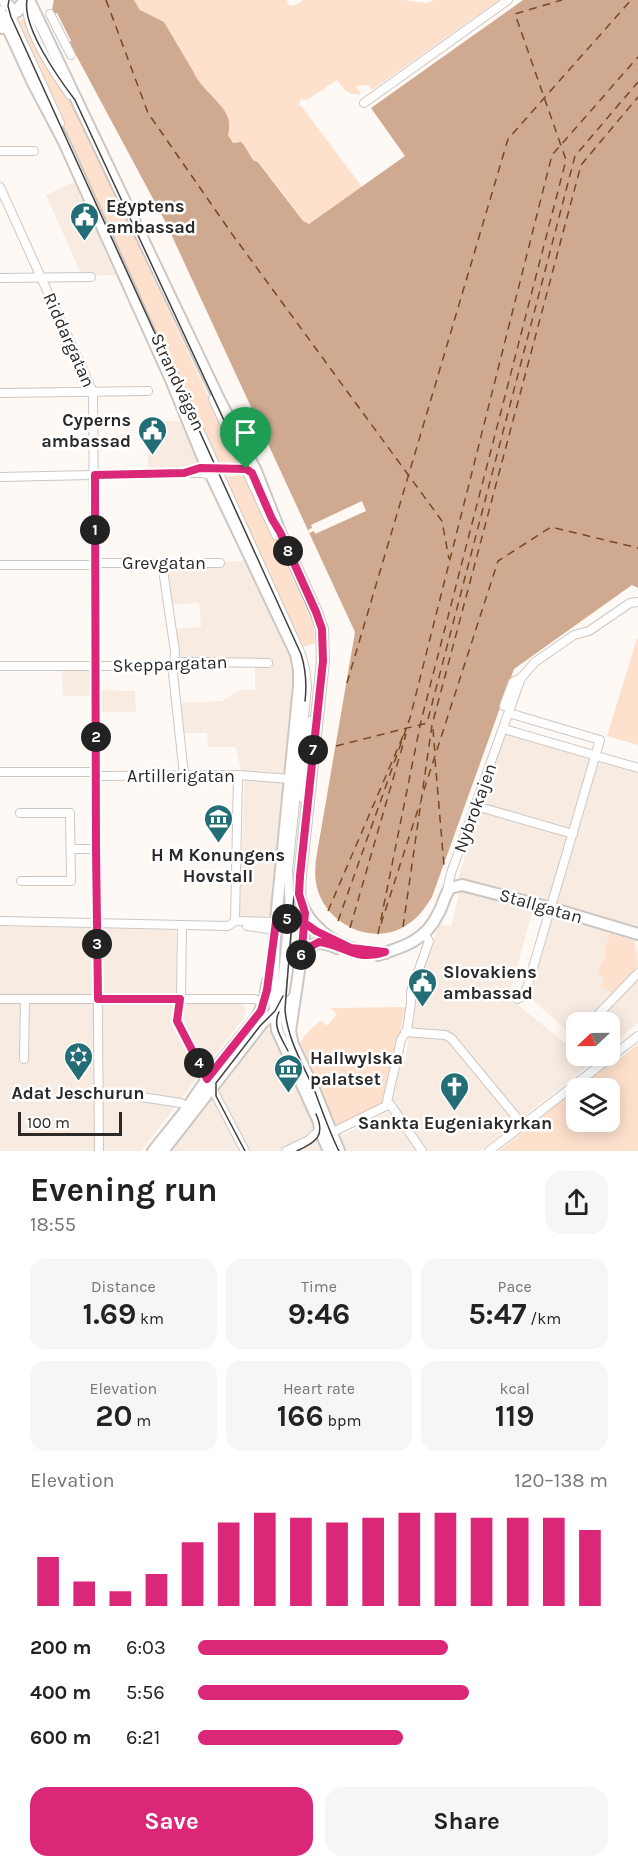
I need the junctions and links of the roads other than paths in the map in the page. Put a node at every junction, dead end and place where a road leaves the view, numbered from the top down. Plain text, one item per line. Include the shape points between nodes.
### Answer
1 (27, 0) edge
2 (508, 0) edge
3 (7, 11) edge
4 (50, 14) dead end
5 (71, 55) dead end
6 (364, 104) dead end
7 (0, 151) edge
8 (34, 151) dead end
9 (0, 187) edge
10 (41, 277) junction
11 (90, 277) dead end
12 (0, 278) edge
13 (148, 391) dead end
14 (93, 392) junction
15 (0, 393) edge
16 (246, 469) junction
17 (213, 471) junction
18 (95, 475) junction
19 (0, 477) edge
20 (280, 532) junction
21 (162, 563) junction
22 (220, 563) dead end
23 (96, 564) junction
24 (0, 565) edge
25 (638, 602) edge
26 (268, 663) dead end
27 (0, 666) edge
28 (95, 666) junction
29 (173, 666) junction
30 (506, 710) junction
31 (504, 729) junction
32 (595, 755) junction
33 (638, 768) edge
34 (0, 772) edge
35 (97, 774) junction
36 (184, 775) junction
37 (238, 775) junction
38 (291, 779) junction
39 (476, 806) junction
40 (20, 813) dead end
41 (573, 834) junction
42 (70, 849) junction
43 (96, 849) junction
44 (21, 881) dead end
45 (446, 893) junction
46 (550, 908) junction
47 (291, 918) junction
48 (305, 918) junction
49 (0, 921) edge
50 (233, 922) junction
51 (97, 924) junction
52 (182, 926) junction
53 (276, 926) junction
54 (424, 934) junction
55 (638, 934) edge
56 (385, 952) junction
57 (301, 960) junction
58 (638, 973) edge
59 (0, 999) edge
60 (25, 999) junction
61 (98, 999) junction
62 (180, 999) junction
63 (517, 999) dead end
64 (259, 1001) junction
65 (284, 1004) junction
66 (601, 1012) edge
67 (277, 1030) junction
68 (405, 1032) junction
69 (638, 1036) edge
70 (251, 1037) junction
71 (24, 1059) dead end
72 (209, 1083) junction
73 (141, 1097) dead end
74 (388, 1105) junction
75 (187, 1106) junction
76 (522, 1124) junction
77 (326, 1132) junction
78 (99, 1151) edge
79 (153, 1151) edge
80 (160, 1151) edge
81 (245, 1151) edge
82 (286, 1151) edge
83 (329, 1151) edge
84 (333, 1151) edge
85 (339, 1151) edge
86 (422, 1151) edge
87 (489, 1151) edge

1 - 3 street
1 - 16 street, Strandvägen via 28,18 49,64 75,100
1 - 20 street, Strandvägen via 256,471
2 - 6 street
3 - 17 street, Strandvägen
4 - 5 street
7 - 8 street
9 - 10 street, Riddargatan
10 - 11 street
10 - 12 street
10 - 14 street, Riddargatan
13 - 14 street
14 - 15 street
14 - 18 street, Riddargatan
16 - 17 street
16 - 20 street, Strandvägen via 252,473
16 - 47 street, Strandvägen via 311,612 318,637
17 - 18 street
17 - 38 street, Strandvägen via 298,662
17 - 47 street, Strandvägen via 302,654 305,668 307,687 288,870
18 - 19 street
18 - 23 street, Riddargatan
20 - 48 street, Strandvägen via 322,629 300,876 299,894
21 - 22 street, Grevgatan
21 - 23 street, Grevgatan
21 - 29 street via 175,652
23 - 24 street, Grevgatan
23 - 28 street, Riddargatan
25 - 30 street, Nybrokajen via 630,603 589,631 574,635 535,662 513,681
26 - 29 street, Skeppargatan via 183,662
27 - 28 street, Skeppargatan
28 - 29 street, Skeppargatan
28 - 35 street, Riddargatan
29 - 36 street
30 - 31 street, Nybrokajen
30 - 32 street via 600,740
31 - 32 street
31 - 39 street, Nybrokajen
32 - 33 street
32 - 41 street
34 - 35 street, Artillerigatan
35 - 36 street, Artillerigatan
35 - 43 street, Riddargatan
36 - 37 street, Artillerigatan
37 - 38 street, Artillerigatan
37 - 50 street
38 - 53 street, Strandvägen
39 - 41 street
39 - 45 street, Nybrokajen
40 - 42 street via 70,813
41 - 46 street
42 - 43 street
42 - 44 street via 71,881
43 - 51 street, Riddargatan
45 - 46 street, Stallgatan via 450,888 466,885
45 - 54 street, Nybrokajen via 434,924
46 - 55 street, Stallgatan
46 - 63 street via 527,988
47 - 48 street
47 - 53 street
47 - 65 street
48 - 56 street via 325,935 351,948
48 - 57 street, Strandvägen
49 - 51 street
50 - 52 street via 228,926
50 - 53 street
51 - 52 street
51 - 61 street, Riddargatan
52 - 62 street
53 - 64 street
53 - 65 street via 273,990
54 - 56 street via 411,944
54 - 68 street via 429,941 411,992
56 - 57 street via 356,955 319,942 308,948
57 - 65 street, Strandvägen
58 - 66 street
59 - 60 street
60 - 61 street
60 - 71 street
61 - 62 street
61 - 78 street, Riddargatan
62 - 64 street
62 - 72 street via 177,1021
64 - 72 street via 255,1020
65 - 67 street
65 - 70 street
65 - 77 street via 291,1041 313,1087
65 - 84 street via 283,1034
67 - 70 street via 266,1027
67 - 77 street
68 - 74 street
68 - 76 street via 451,1038
69 - 76 street
70 - 72 street
72 - 75 street
72 - 80 street
72 - 81 street
73 - 75 street
74 - 77 street
74 - 86 street
75 - 79 street
76 - 87 street
77 - 82 street
77 - 83 street
77 - 85 street

